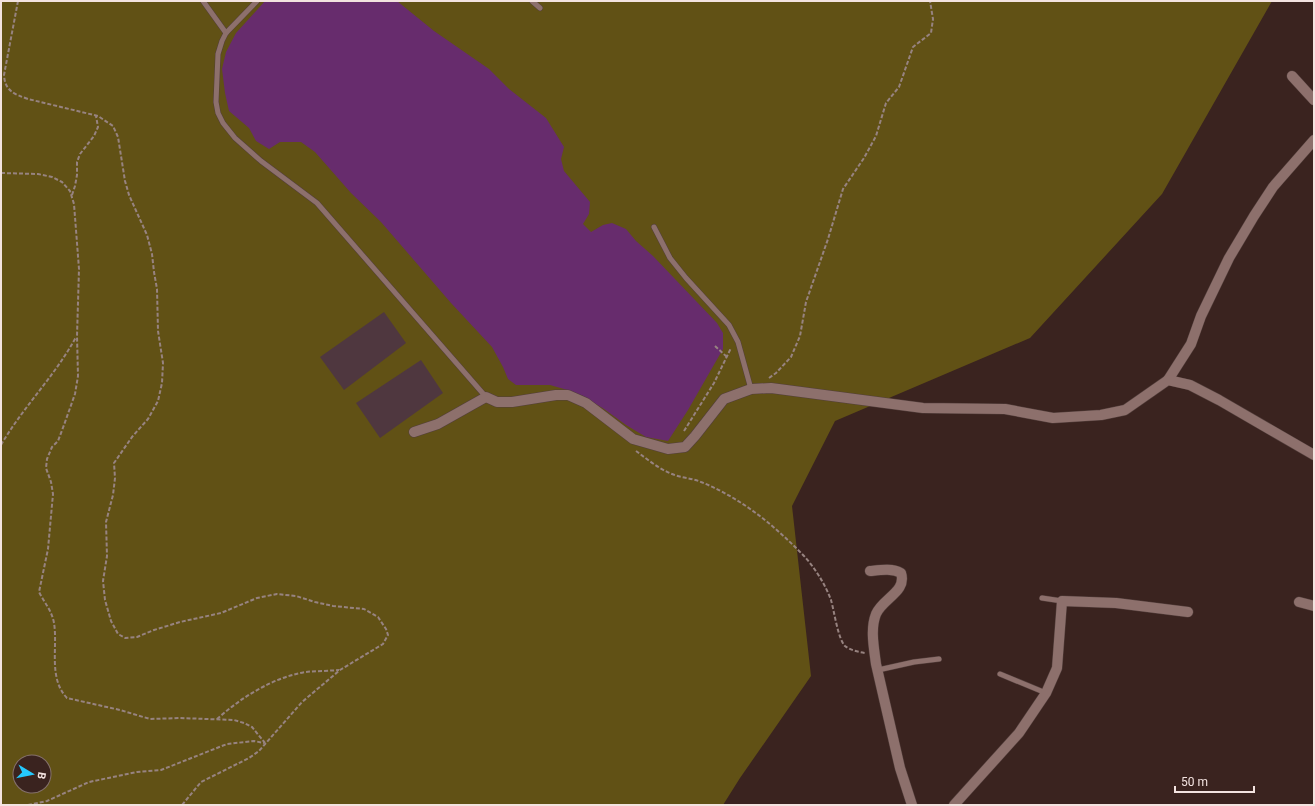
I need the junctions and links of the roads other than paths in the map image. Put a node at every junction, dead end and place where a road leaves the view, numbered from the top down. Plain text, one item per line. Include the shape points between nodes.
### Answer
1 (203, 1) edge
2 (257, 1) edge
3 (532, 1) edge
4 (540, 8) dead end
5 (226, 33) junction
6 (1292, 76) dead end
7 (1314, 100) edge
8 (1314, 140) edge
9 (654, 227) dead end
10 (1168, 380) junction
11 (751, 389) junction
12 (486, 398) junction
13 (414, 432) dead end
14 (1314, 456) edge
15 (870, 571) dead end
16 (1042, 598) dead end
17 (1062, 601) junction
18 (1299, 602) dead end
19 (1314, 606) edge
20 (1188, 612) dead end
21 (939, 659) dead end
22 (878, 670) junction
23 (1000, 674) dead end
24 (1046, 693) junction
25 (912, 805) edge
26 (954, 805) edge

1 - 5 lane
2 - 5 lane
3 - 4 lane
5 - 12 lane via 218,54 216,102 223,123 235,138 261,161 317,203
6 - 7 street
8 - 10 street via 1273,187 1250,222 1229,258 1201,316 1191,344
9 - 11 lane via 670,258 729,325 738,342
10 - 11 street via 1124,410 1102,415 1053,418 1005,409 923,408 771,388
10 - 14 street via 1190,385 1219,400
11 - 12 street via 724,399 685,447 668,449 633,439 586,403 568,395 512,402 497,402
12 - 13 street via 438,424
15 - 22 street via 898,571 903,580 900,588 877,612 873,625
16 - 17 lane
17 - 20 street via 1116,603
17 - 24 street via 1057,668
18 - 19 street
21 - 22 lane
22 - 25 street via 900,768
23 - 24 lane
24 - 26 street via 1019,733

